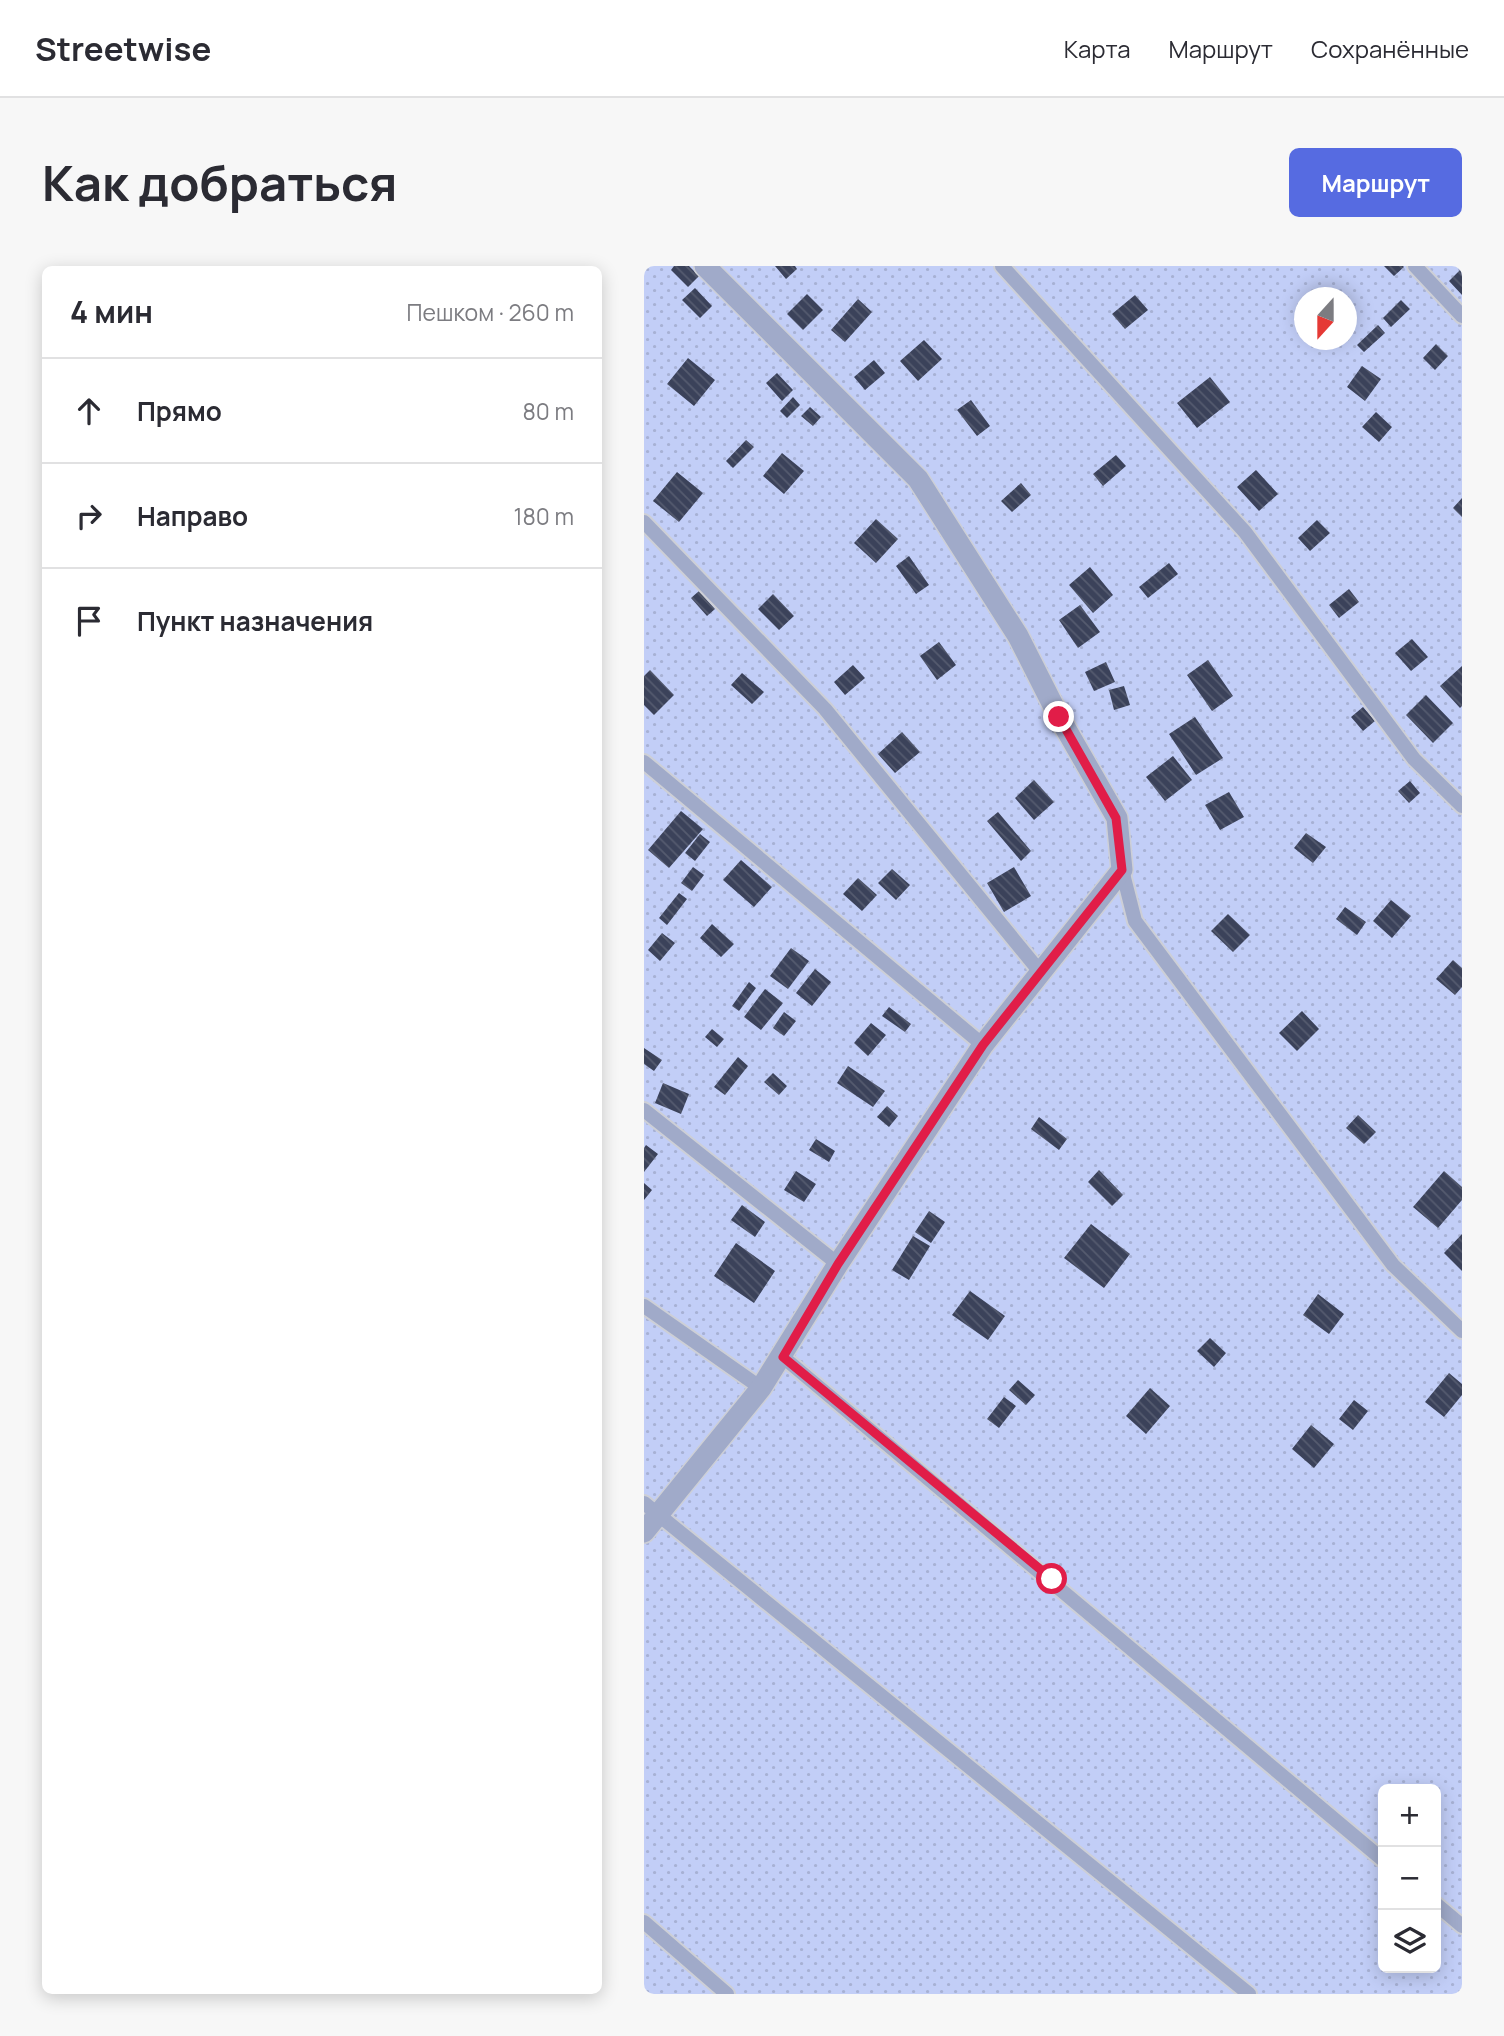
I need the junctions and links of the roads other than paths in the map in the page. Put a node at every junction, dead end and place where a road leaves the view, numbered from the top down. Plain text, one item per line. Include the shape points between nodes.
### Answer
1 (705, 266) edge
2 (1002, 266) edge
3 (1415, 266) edge
4 (1462, 316) edge
5 (644, 522) edge
6 (644, 762) edge
7 (1462, 806) edge
8 (1122, 870) junction
9 (1041, 973) junction
10 (983, 1045) junction
11 (644, 1110) edge
12 (838, 1264) junction
13 (644, 1306) edge
14 (1462, 1331) edge
15 (783, 1357) junction
16 (761, 1388) junction
17 (651, 1508) edge
18 (644, 1532) edge
19 (1378, 1856) edge
20 (1441, 1908) edge
21 (644, 1922) edge
22 (1462, 1926) edge
23 (727, 1994) edge
24 (1250, 1994) edge

1 - 8 street via 918,479 1018,636 1116,818
2 - 7 lane via 1245,532 1414,760
3 - 4 lane
5 - 9 lane via 825,709
6 - 10 lane
8 - 9 street
8 - 14 lane via 1135,920 1393,1265
9 - 10 street
10 - 12 street
11 - 12 lane
12 - 15 street
13 - 16 lane
15 - 16 street
15 - 19 lane
16 - 17 street
17 - 18 street
17 - 24 lane
20 - 22 lane
21 - 23 lane

